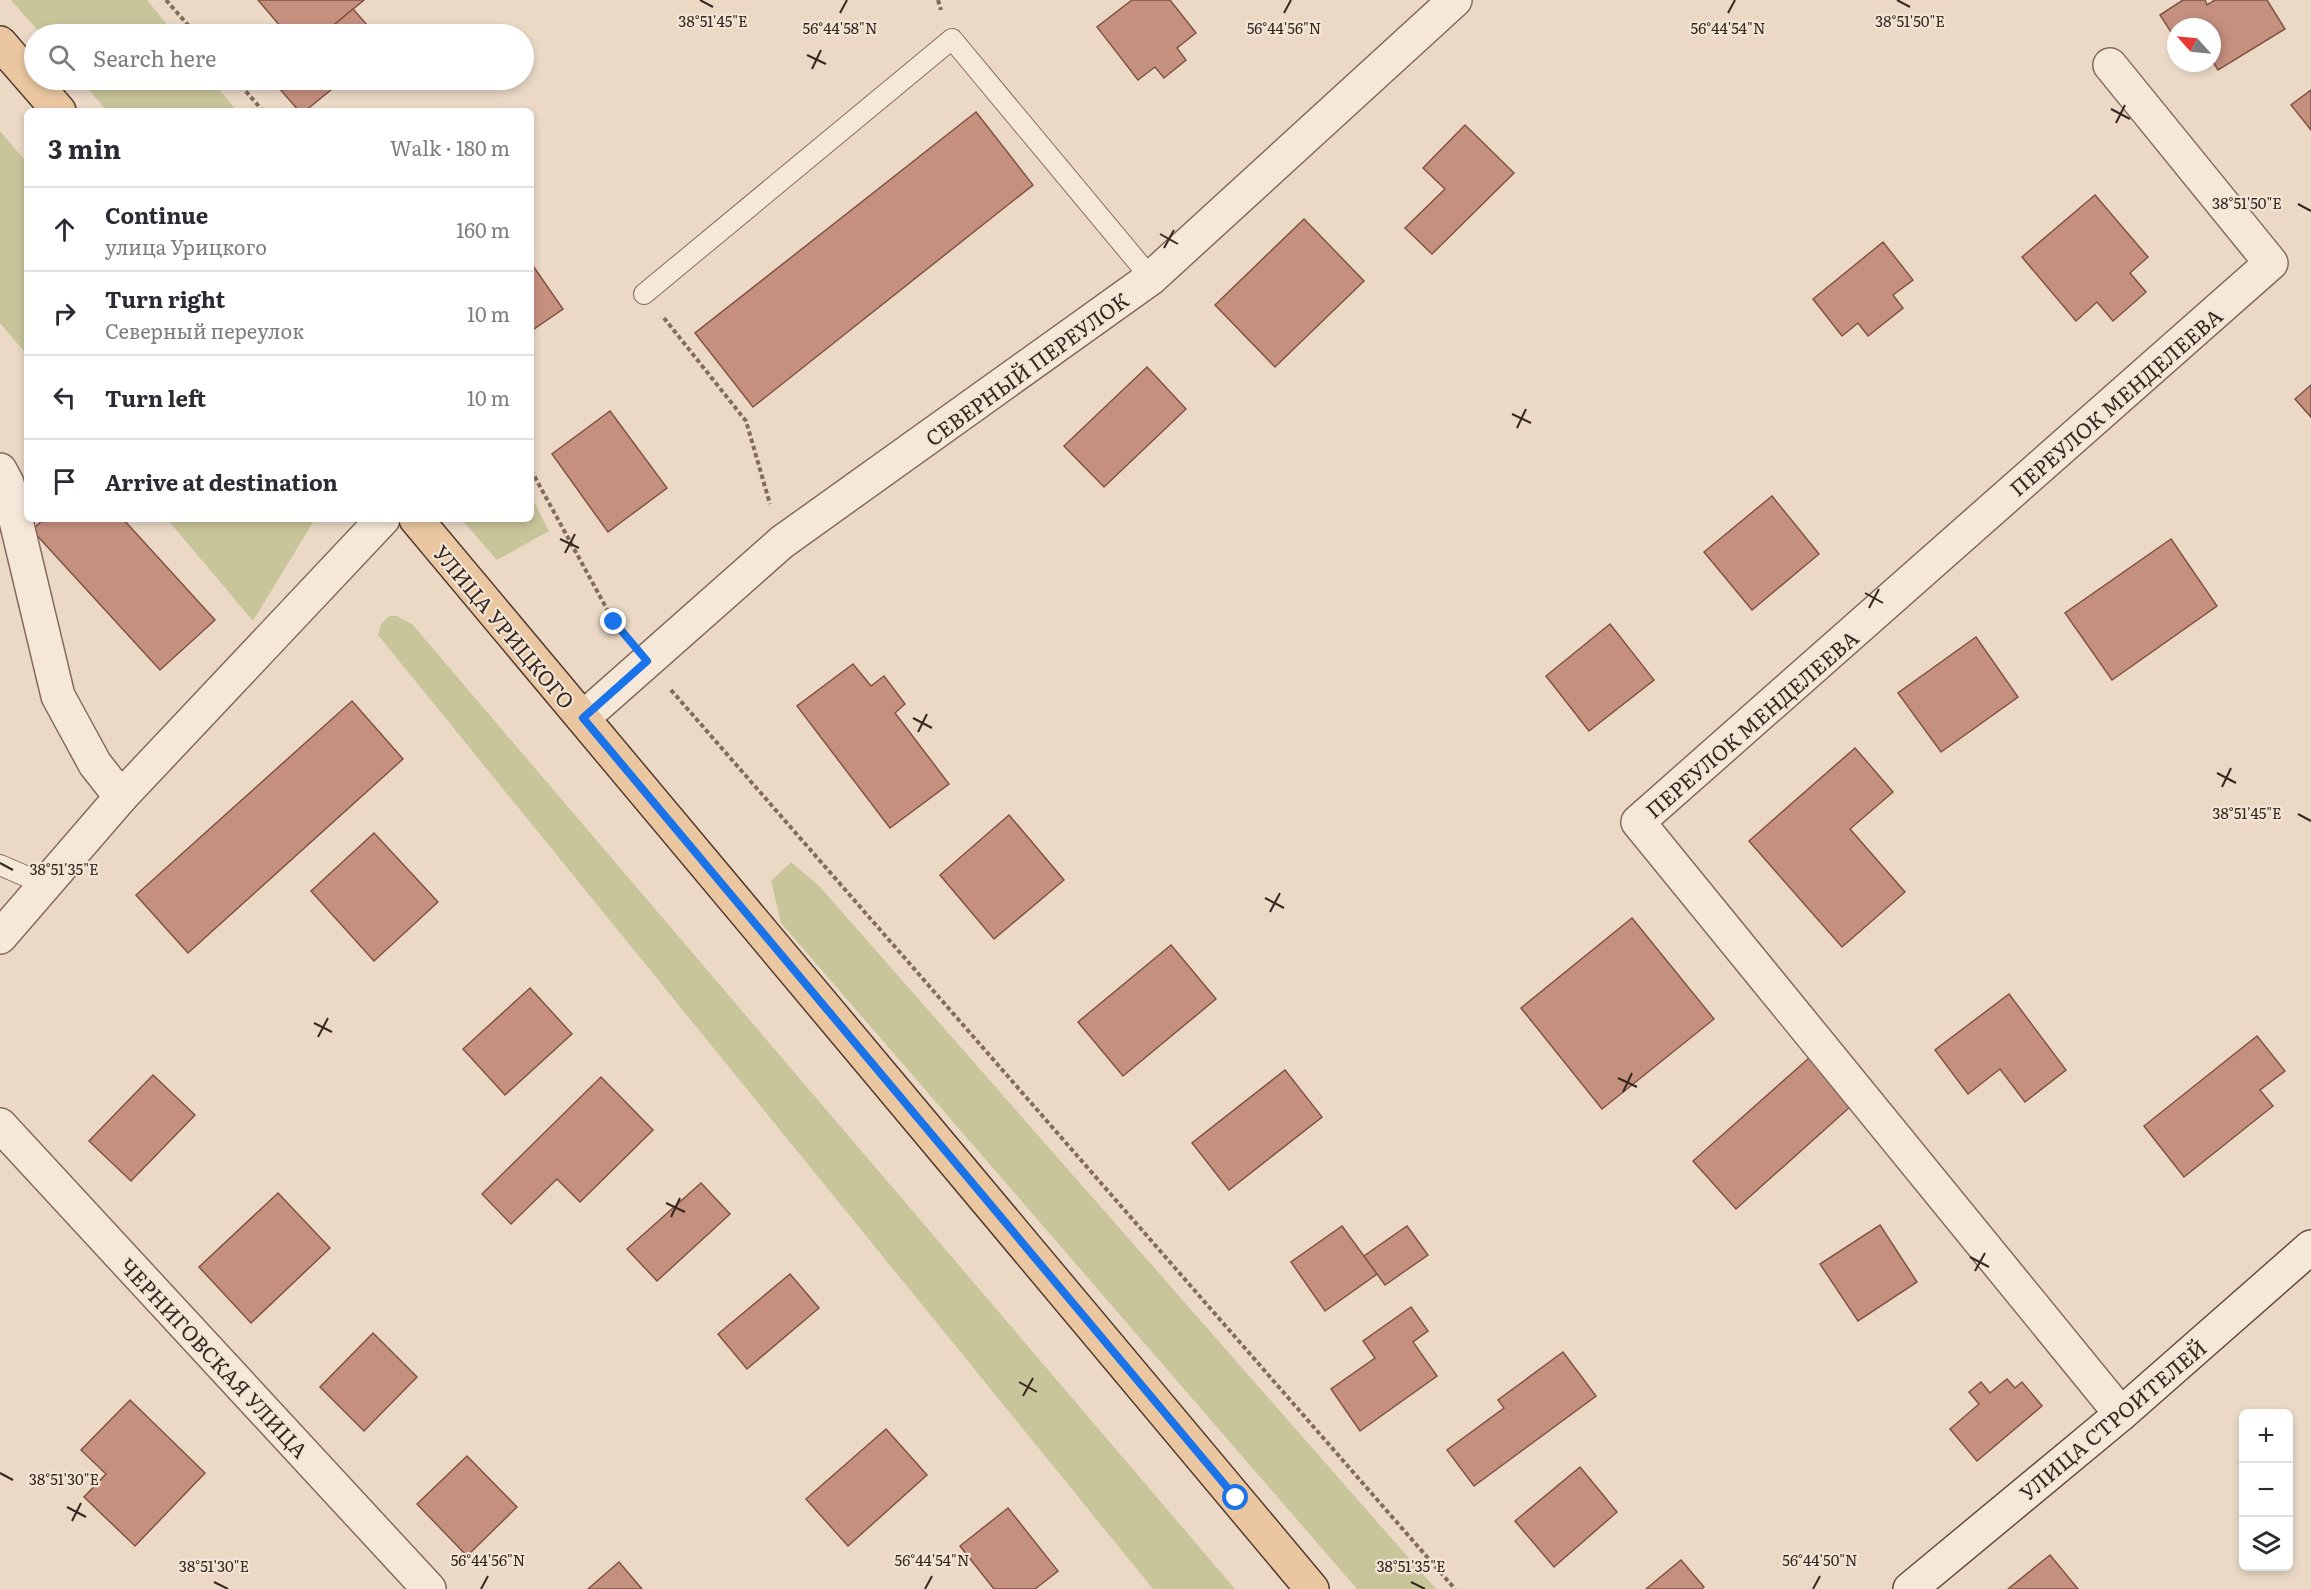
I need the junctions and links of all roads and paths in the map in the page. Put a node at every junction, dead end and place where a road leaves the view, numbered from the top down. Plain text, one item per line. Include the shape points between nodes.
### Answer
1 (166, 0) edge
2 (1455, 0) edge
3 (187, 24) edge
4 (0, 44) edge
5 (2110, 65) dead end
6 (24, 71) edge
7 (41, 90) edge
8 (245, 90) edge
9 (56, 108) edge
10 (260, 108) edge
11 (1151, 278) junction
12 (644, 294) joint
13 (0, 470) edge
14 (534, 475) edge
15 (380, 522) edge
16 (419, 522) edge
17 (782, 542) junction
18 (647, 661) junction
19 (583, 718) junction
20 (121, 796) junction
21 (0, 865) edge
22 (44, 884) junction
23 (0, 937) edge
24 (0, 1125) edge
25 (2311, 1247) edge
26 (2121, 1414) junction
27 (429, 1589) edge
28 (1312, 1589) edge
29 (1455, 1589) edge
30 (1910, 1589) edge

1 - 3 path
2 - 11 street, СЕВЕРНЫЙ ПЕРЕУЛОК
4 - 6 main road
5 - 26 street, ПЕРЕУЛОК МЕНДЕЛЕЕВА via 2271,263 1638,822
7 - 9 main road
8 - 10 path
11 - 12 lane via 952,39
11 - 17 street, СЕВЕРНЫЙ ПЕРЕУЛОК
12 - 17 path via 746,421
13 - 20 street via 7,483 58,696 95,764
14 - 18 path via 614,622
15 - 20 street
16 - 19 main road, УЛИЦА УРИЦКОГО
17 - 18 street, СЕВЕРНЫЙ ПЕРЕУЛОК
18 - 19 street, СЕВЕРНЫЙ ПЕРЕУЛОК
18 - 29 path
19 - 28 main road, УЛИЦА УРИЦКОГО
20 - 22 street
21 - 22 lane
22 - 23 street
24 - 27 street, ЧЕРНИГОВСКАЯ УЛИЦА
25 - 26 street, УЛИЦА СТРОИТЕЛЕЙ
26 - 30 street, УЛИЦА СТРОИТЕЛЕЙ

